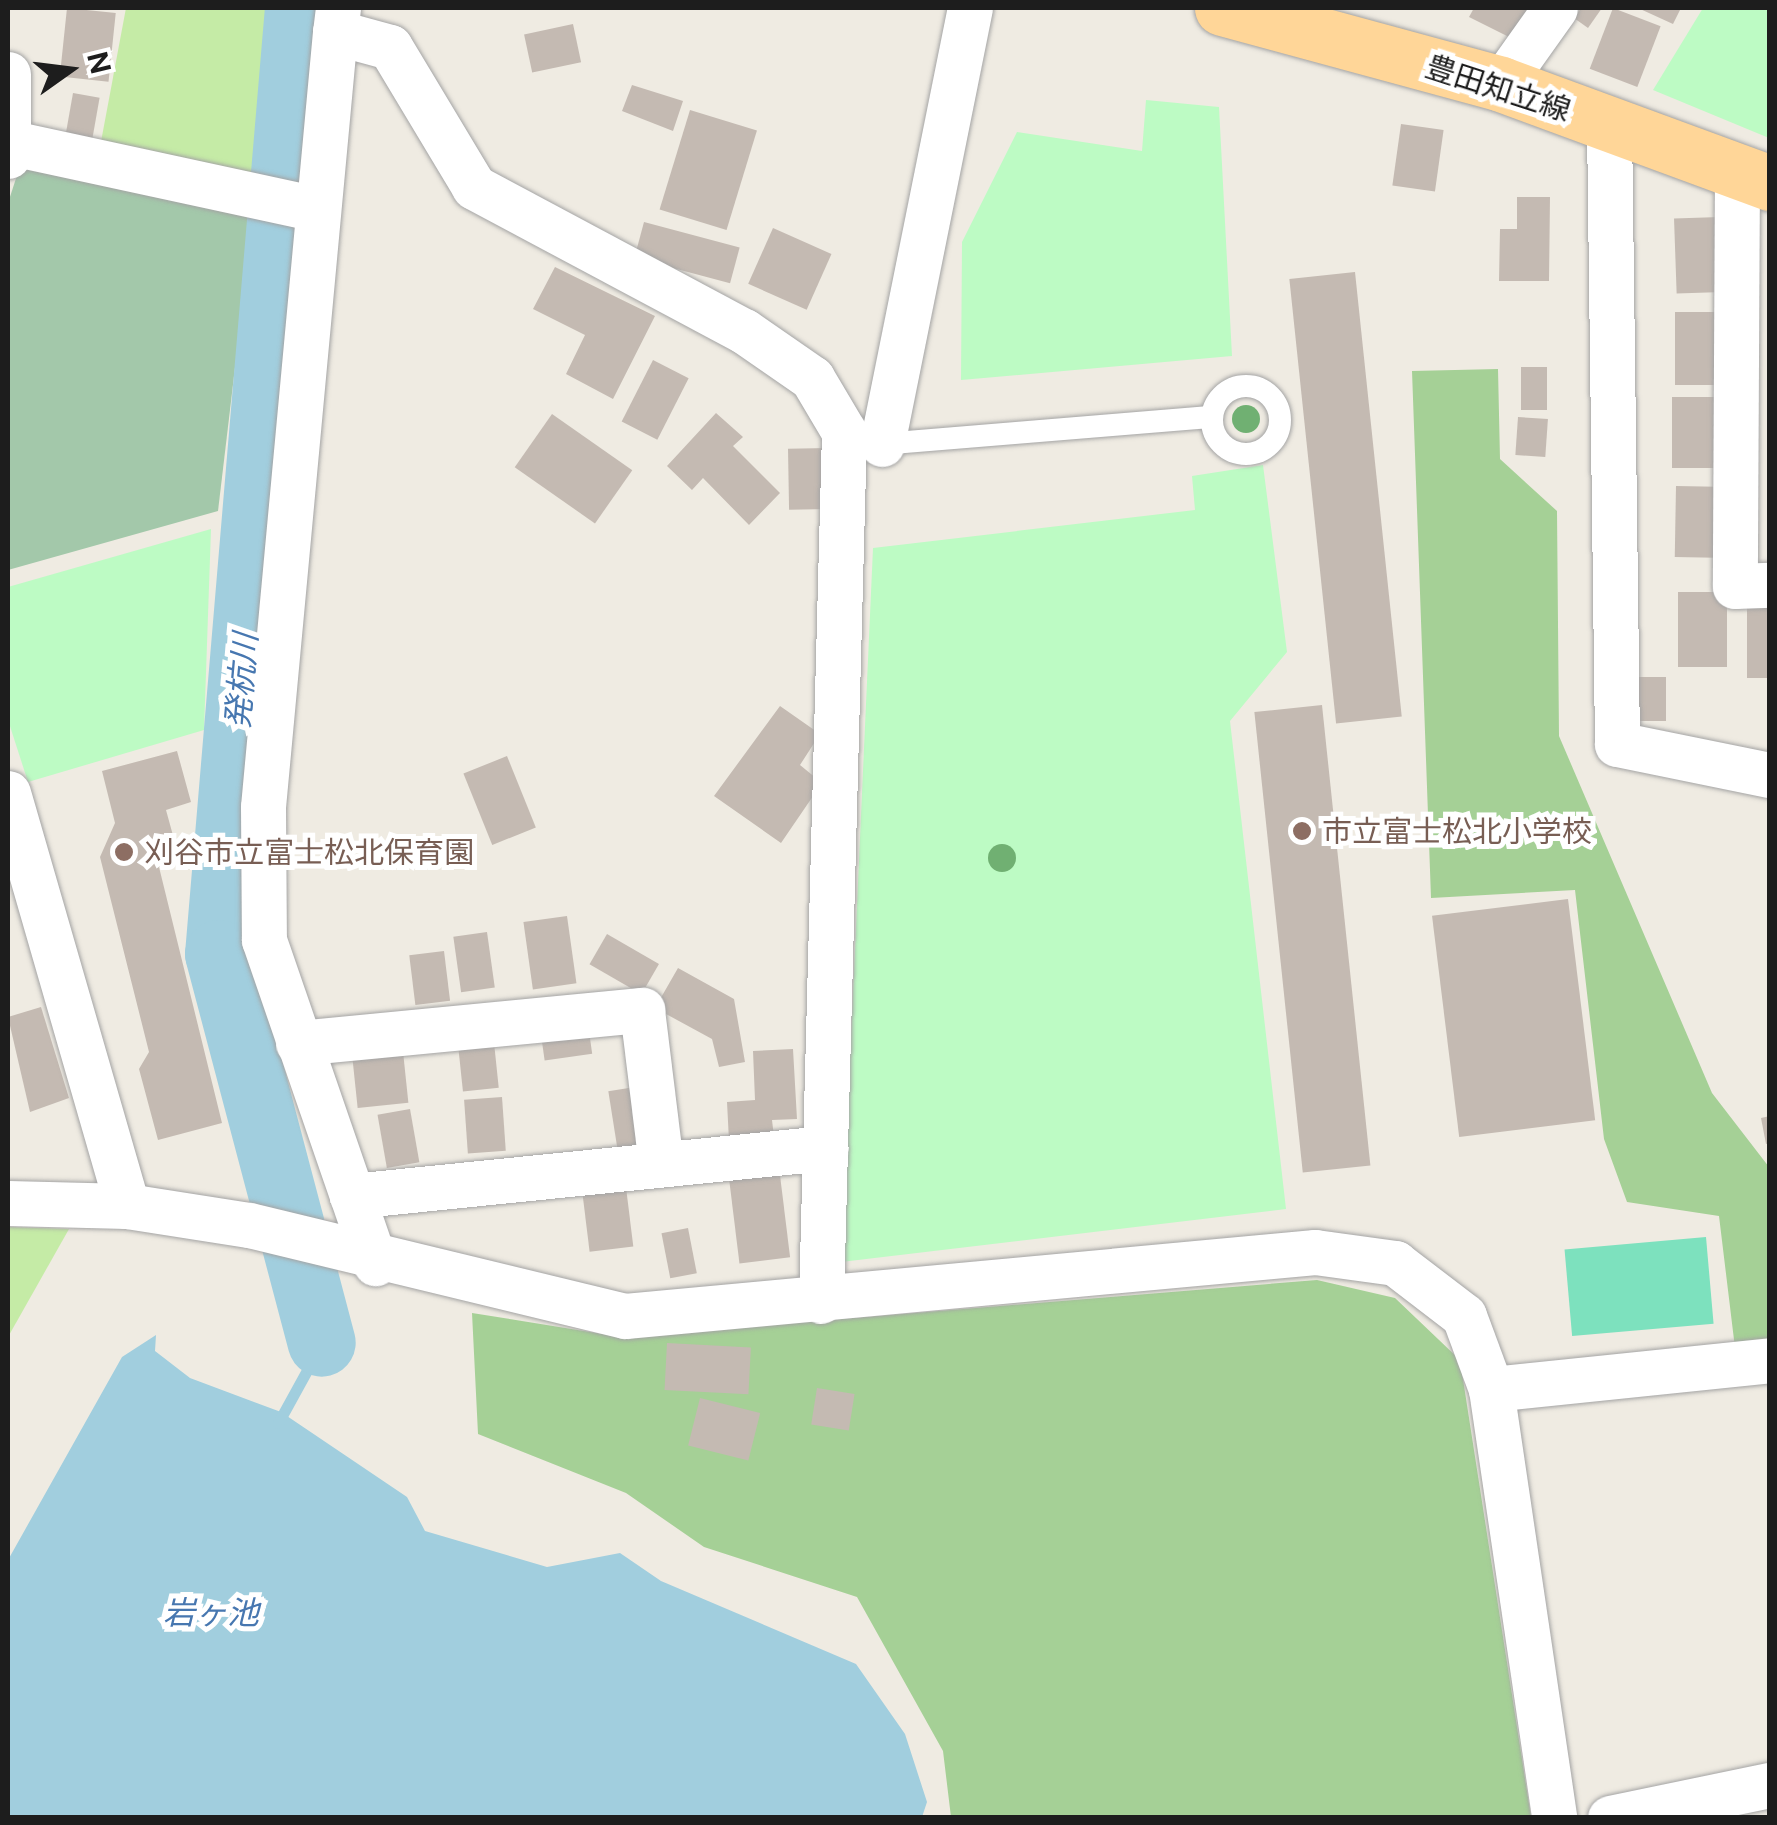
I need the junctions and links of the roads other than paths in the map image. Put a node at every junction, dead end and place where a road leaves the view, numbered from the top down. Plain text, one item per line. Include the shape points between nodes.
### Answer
1 (970, 8) edge
2 (1222, 8) edge
3 (1554, 8) edge
4 (337, 20) edge
5 (8, 74) edge
6 (1502, 84) junction
7 (1608, 124) junction
8 (10, 149) edge
9 (1753, 177) edge
10 (318, 209) junction
11 (1211, 416) dead end
12 (882, 444) joint
13 (1770, 585) edge
14 (1770, 776) edge
15 (8, 793) edge
16 (298, 1044) junction
17 (826, 1148) junction
18 (661, 1164) junction
19 (352, 1196) junction
20 (8, 1203) edge
21 (127, 1206) junction
22 (375, 1262) junction
23 (821, 1301) junction
24 (1770, 1360) edge
25 (1492, 1388) junction
26 (1770, 1785) edge
27 (1554, 1818) edge
28 (1610, 1818) edge

1 - 12 street
2 - 6 main road, 豊田知立線
3 - 6 street
4 - 10 street
4 - 17 street via 390,48 474,188 744,330 812,378 844,432
5 - 8 street
6 - 7 main road, 豊田知立線
7 - 9 main road, 豊田知立線
7 - 14 street via 1616,744
8 - 10 street
9 - 13 street via 1735,586
10 - 16 street via 263,807 264,940
11 - 12 lane
15 - 21 street
16 - 18 street via 642,1010
16 - 19 street
17 - 18 street
17 - 23 street
18 - 19 street
19 - 22 street
20 - 21 street
21 - 22 street via 249,1225
22 - 23 street via 626,1316
23 - 25 street via 1315,1252 1395,1263 1464,1316
24 - 25 street
25 - 27 street
26 - 28 street

